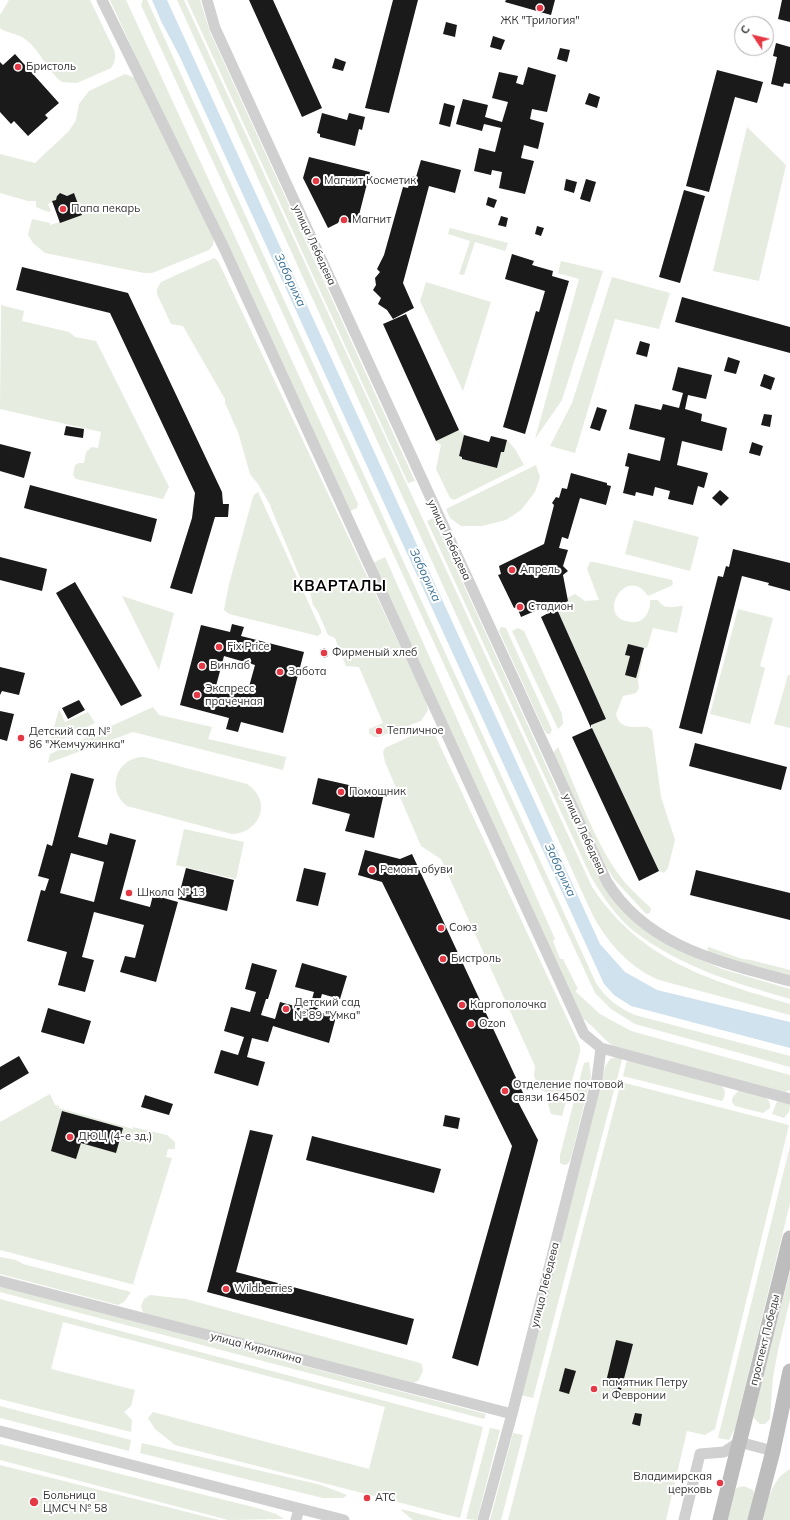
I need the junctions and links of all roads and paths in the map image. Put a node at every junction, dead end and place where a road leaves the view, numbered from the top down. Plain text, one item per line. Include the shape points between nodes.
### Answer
1 (102, 0) edge
2 (207, 0) edge
3 (790, 981) edge
4 (601, 1048) junction
5 (790, 1100) edge
6 (790, 1238) edge
7 (0, 1281) edge
8 (790, 1371) edge
9 (512, 1414) junction
10 (0, 1431) edge
11 (739, 1442) junction
12 (774, 1451) junction
13 (297, 1514) edge
14 (344, 1520) edge
15 (483, 1520) edge
16 (684, 1520) edge
17 (720, 1520) edge
18 (755, 1520) edge

1 - 4 street via 224,248 584,1034
2 - 3 street, улица Лебедева via 215,28 607,882 629,912 643,924 678,944 721,962
4 - 5 street
4 - 9 street, улица Лебедева via 597,1079
6 - 11 main road, проспект Победы
7 - 9 street, улица Кирилкина
8 - 12 main road
9 - 15 street, улица Лебедева
10 - 13 street
11 - 12 street
11 - 16 street via 724,1452 700,1454
11 - 17 main road, проспект Победы
12 - 18 main road
13 - 14 street

